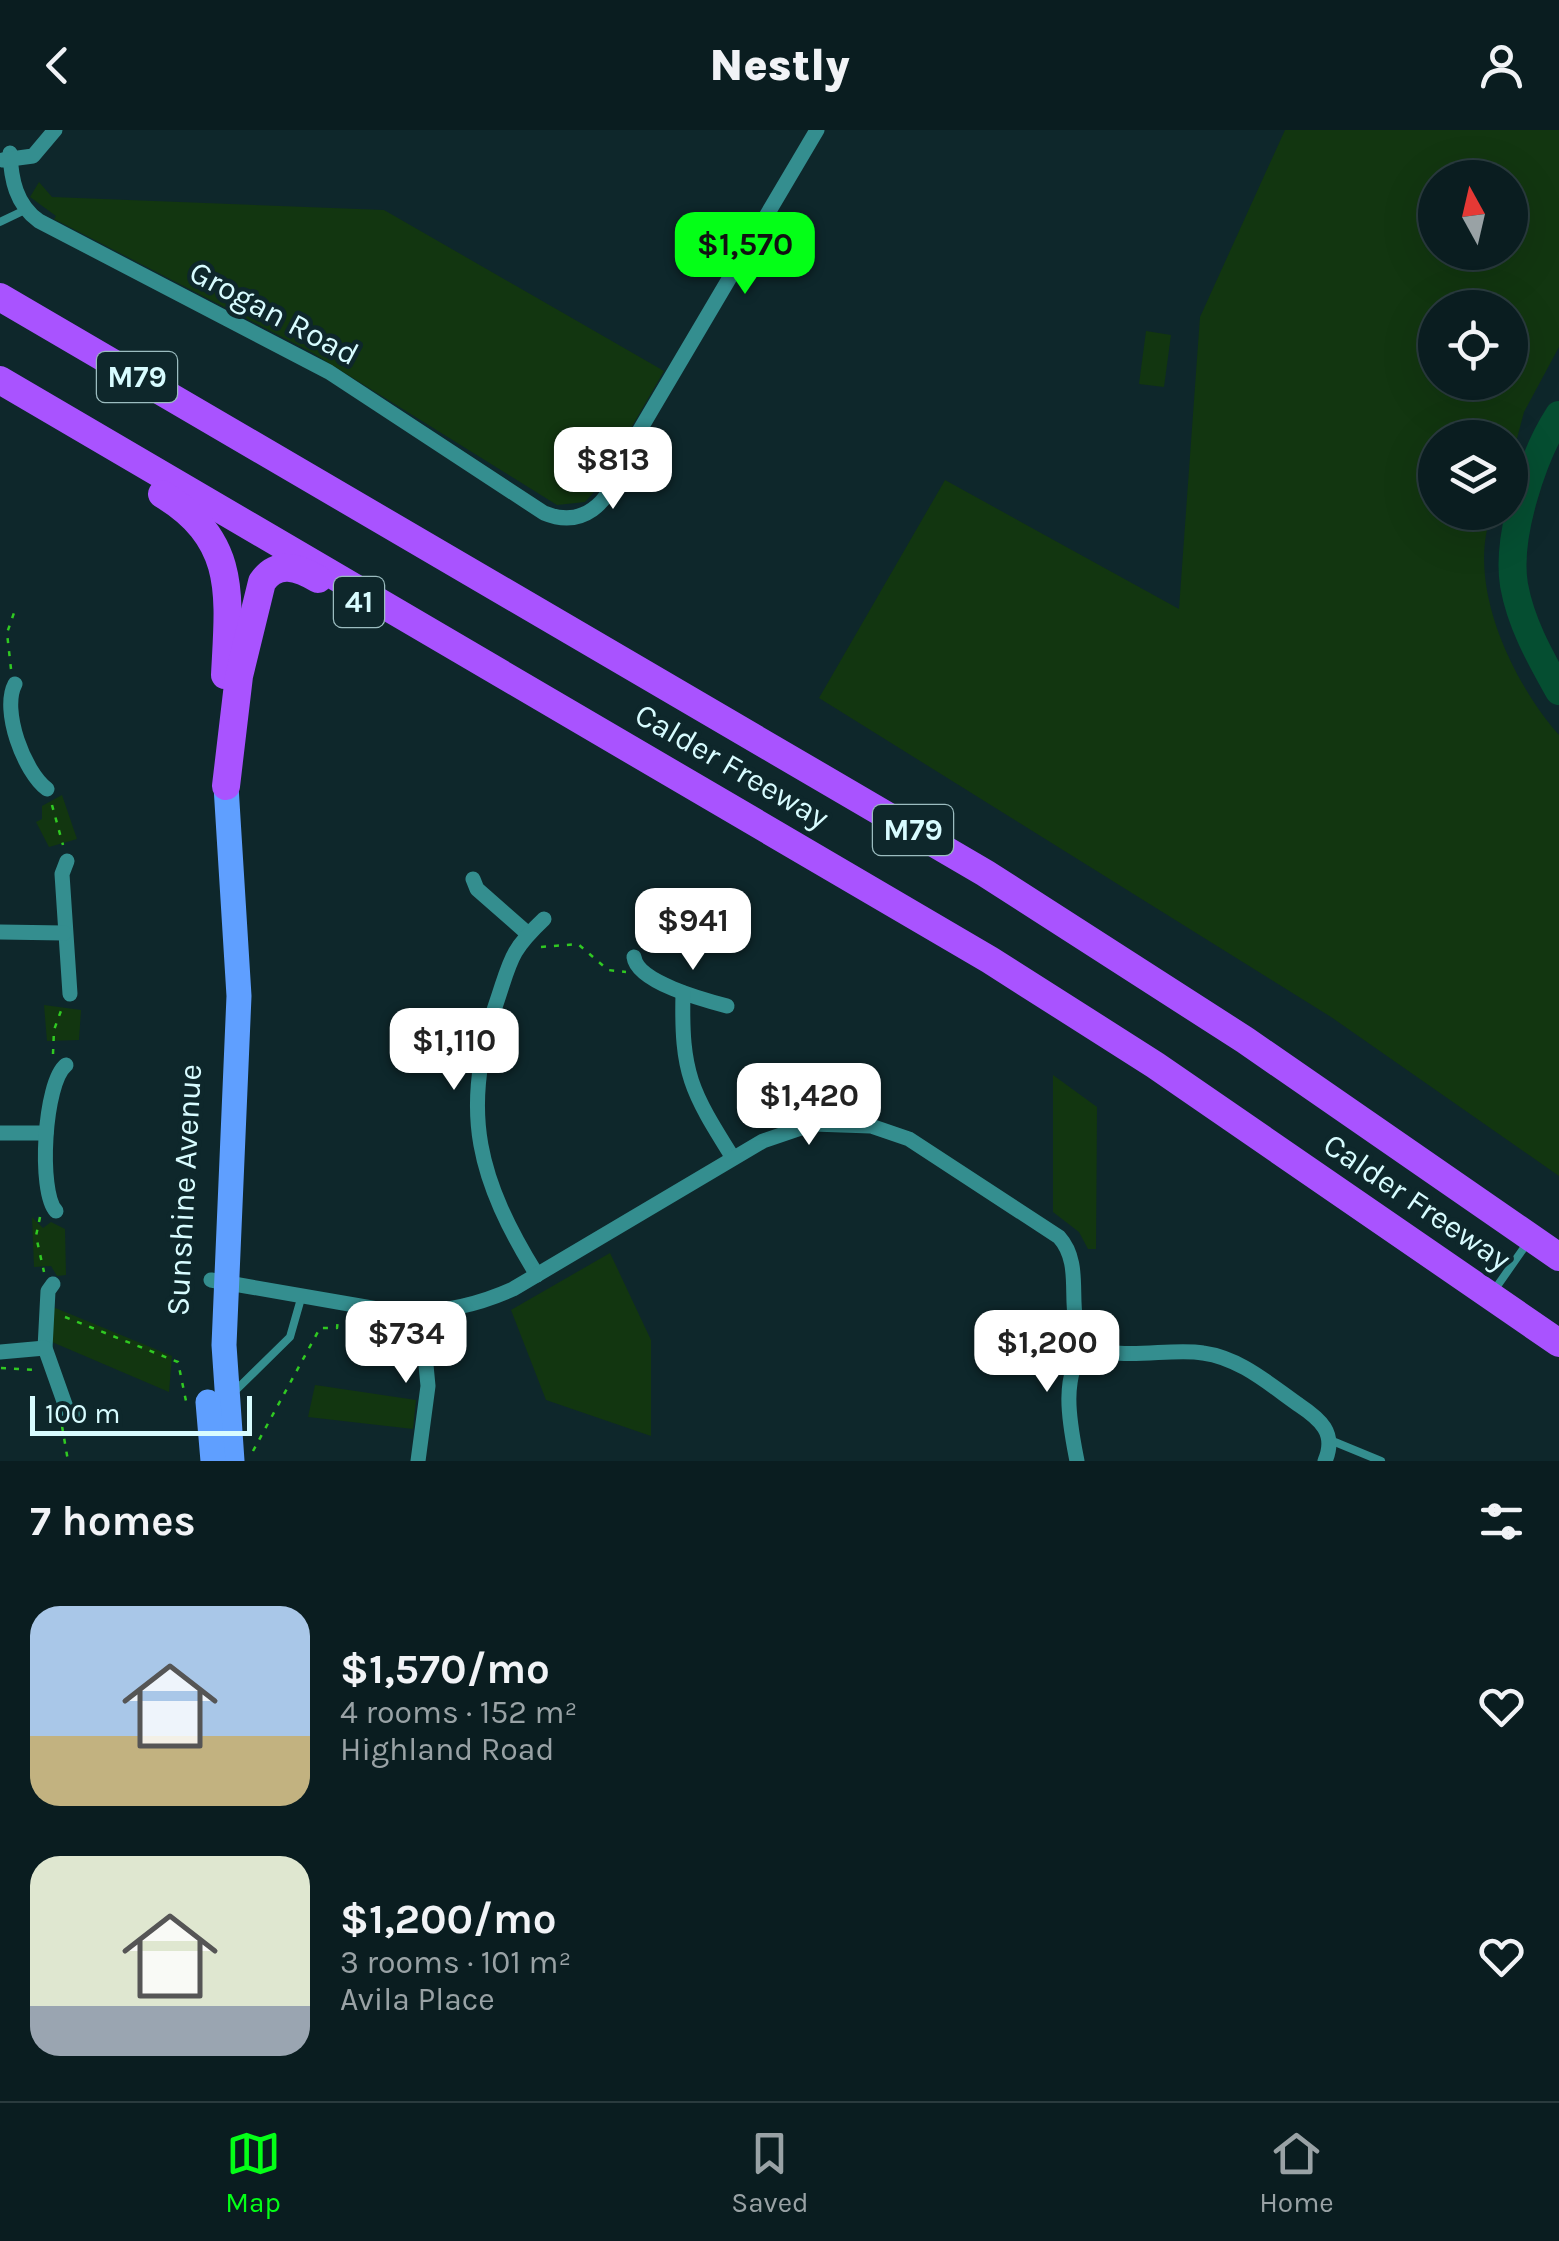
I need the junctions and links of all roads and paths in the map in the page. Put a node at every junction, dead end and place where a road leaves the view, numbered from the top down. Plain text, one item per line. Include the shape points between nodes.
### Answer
1 (44, 130) edge
2 (55, 130) edge
3 (817, 130) edge
4 (10, 156) edge
5 (22, 203) junction
6 (0, 222) edge
7 (0, 297) edge
8 (0, 380) edge
9 (0, 397) edge
10 (16, 607) dead end
11 (15, 684) joint
12 (7, 730) edge
13 (639, 753) junction
14 (226, 786) junction
15 (47, 789) joint
16 (67, 861) joint
17 (473, 879) dead end
18 (544, 919) dead end
19 (0, 932) edge
20 (64, 933) junction
21 (526, 933) junction
22 (634, 961) joint
23 (683, 993) junction
24 (70, 994) joint
25 (727, 1006) dead end
26 (62, 1068) joint
27 (0, 1133) edge
28 (46, 1133) junction
29 (733, 1158) junction
30 (54, 1208) joint
31 (1531, 1237) junction
32 (1559, 1257) edge
33 (537, 1275) junction
34 (219, 1281) junction
35 (51, 1286) joint
36 (302, 1295) junction
37 (1491, 1295) junction
38 (341, 1303) junction
39 (421, 1313) junction
40 (45, 1315) junction
41 (1559, 1343) edge
42 (1087, 1344) junction
43 (45, 1348) junction
44 (0, 1352) edge
45 (0, 1368) edge
46 (54, 1370) junction
47 (225, 1398) junction
48 (70, 1413) joint
49 (190, 1422) dead end
50 (1330, 1440) junction
51 (68, 1461) edge
52 (212, 1461) edge
53 (232, 1461) edge
54 (248, 1461) edge
55 (418, 1461) edge
56 (1077, 1461) edge
57 (1325, 1461) edge
58 (1381, 1461) edge

1 - 4 street via 34,144
2 - 4 street via 38,152
3 - 5 street, Grogan Road via 600,505 577,513 544,513 329,372 49,226
4 - 5 street
5 - 6 lane
7 - 31 highway, Calder Freeway / M79 via 985,873 1261,1050
8 - 13 highway, Calder Freeway / M79
9 - 14 highway, 41 via 172,500 209,533 228,589
10 - 11 path via 7,632
11 - 12 street
12 - 15 street
13 - 14 highway, 41 via 589,736 310,574 284,567 265,577 255,605 238,676
13 - 37 highway, Calder Freeway / M79 via 1024,981
14 - 34 main road, Sunshine Avenue / 41 via 238,1089
15 - 16 path
16 - 20 street
17 - 21 street
18 - 21 street
19 - 20 street
20 - 24 street
21 - 22 path via 536,946 584,946 612,971 626,972
21 - 33 street via 484,1040 476,1105 487,1178
22 - 23 street
23 - 25 street
23 - 29 street via 688,1080
24 - 26 path via 54,1030
26 - 28 street
27 - 28 street
28 - 30 street
29 - 33 street
29 - 42 street via 813,1124 871,1126 909,1140 1064,1243 1073,1261 1078,1329
30 - 35 path via 41,1214 36,1231 43,1284
31 - 32 highway, Calder Freeway / M79
31 - 37 lane
33 - 39 street via 492,1298
34 - 36 street
34 - 47 main road, Sunshine Avenue / 41
34 - 52 main road, Sunshine Avenue / 41 via 207,1371
35 - 40 street
36 - 38 street
36 - 47 lane via 281,1349
37 - 41 highway, Calder Freeway / M79
38 - 39 street
38 - 54 path via 337,1328 320,1328
39 - 55 street via 428,1386
40 - 43 street
40 - 49 path via 73,1319 178,1362
42 - 50 street via 1226,1358 1320,1420
42 - 56 street via 1068,1408
43 - 44 street
43 - 46 street
45 - 46 path
46 - 48 street
47 - 53 main road, Sunshine Avenue / 41
48 - 51 path via 62,1422
50 - 57 street
50 - 58 lane

